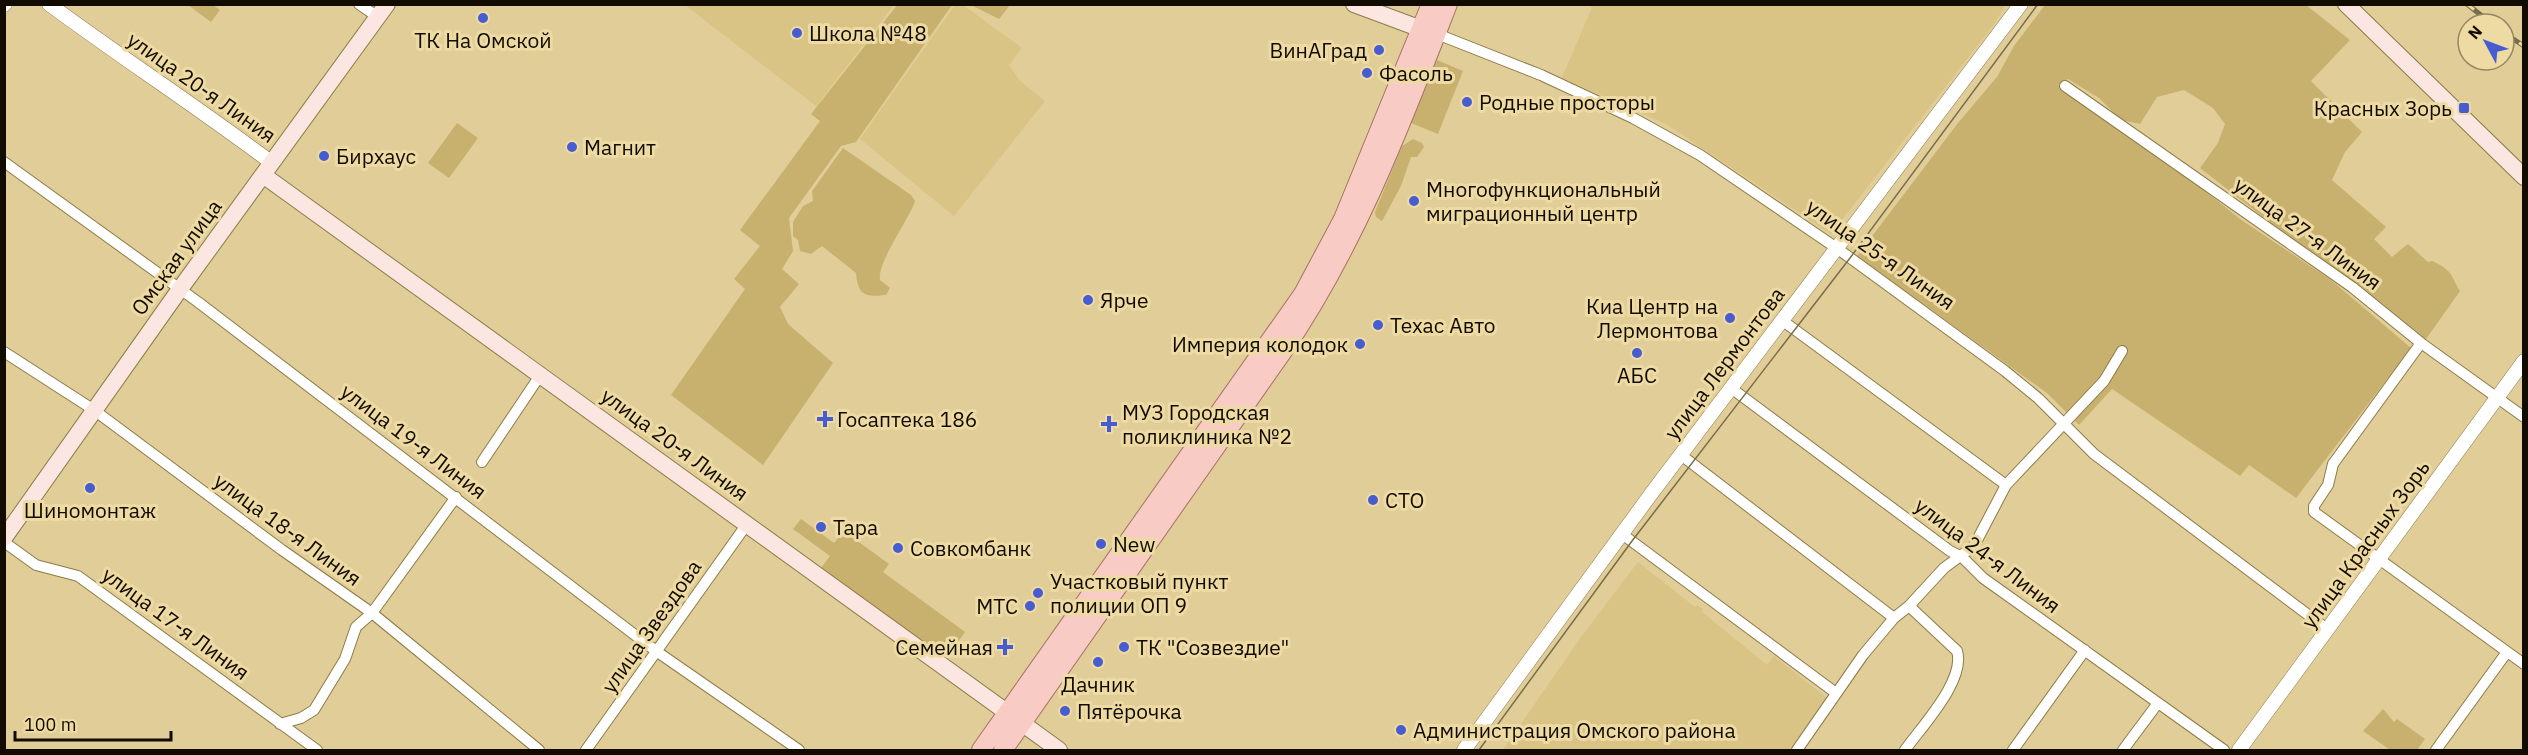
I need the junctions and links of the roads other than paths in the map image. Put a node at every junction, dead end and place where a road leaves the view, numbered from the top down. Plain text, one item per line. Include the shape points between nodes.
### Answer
1 (49, 4) edge
2 (359, 4) edge
3 (1354, 4) edge
4 (1431, 4) edge
5 (1448, 4) edge
6 (2021, 4) edge
7 (2346, 4) edge
8 (382, 11) edge
9 (1429, 32) junction
10 (2065, 86) dead end
11 (4, 162) edge
12 (267, 169) junction
13 (2523, 177) edge
14 (1838, 249) junction
15 (180, 289) junction
16 (1782, 321) junction
17 (2421, 343) junction
18 (2122, 351) dead end
19 (4, 352) edge
20 (2523, 361) edge
21 (541, 374) junction
22 (1731, 388) junction
23 (2497, 398) junction
24 (94, 410) junction
25 (2523, 417) edge
26 (2062, 423) junction
27 (1681, 454) junction
28 (482, 462) dead end
29 (2006, 485) junction
30 (456, 497) junction
31 (747, 524) junction
32 (1622, 534) junction
33 (4, 540) edge
34 (1962, 556) junction
35 (2378, 559) junction
36 (1909, 606) junction
37 (372, 612) junction
38 (1894, 618) junction
39 (2327, 629) junction
40 (2085, 650) junction
41 (656, 651) junction
42 (2507, 652) junction
43 (2523, 664) edge
44 (1836, 693) junction
45 (2158, 703) junction
46 (1015, 719) junction
47 (280, 724) junction
48 (317, 750) edge
49 (540, 750) edge
50 (586, 750) edge
51 (799, 750) edge
52 (981, 750) edge
53 (1003, 750) edge
54 (1059, 750) edge
55 (1464, 750) edge
56 (1797, 750) edge
57 (1905, 750) edge
58 (2013, 750) edge
59 (2123, 750) edge
60 (2223, 750) edge
61 (2239, 750) edge
62 (2436, 750) edge

1 - 12 street, улица 20-я Линия via 144,74 231,131
2 - 8 street
3 - 9 main road, улица 25-я Линия
4 - 9 main road
5 - 9 main road
6 - 14 street, улица Лермонтова
7 - 13 main road
8 - 12 main road, Омская улица
9 - 14 street, улица 25-я Линия via 1541,75 1674,140
9 - 46 main road via 1369,198 1316,300 1285,349
10 - 17 street, улица 27-я Линия via 2352,286
11 - 15 street, улица 19-я Линия
12 - 15 main road, Омская улица
12 - 21 main road, улица 20-я Линия
14 - 16 street, улица Лермонтова
14 - 26 street, улица 25-я Линия via 2006,371
15 - 24 main road, Омская улица
15 - 30 street, улица 19-я Линия
16 - 22 street, улица Лермонтова
16 - 29 street
17 - 23 street, улица 27-я Линия
17 - 35 street via 2333,464 2328,485 2314,506 2318,516
18 - 26 street via 2104,381
19 - 24 street, улица 18-я Линия
20 - 23 street, улица Красных Зорь
21 - 28 street
21 - 31 main road, улица 20-я Линия
22 - 27 street, улица Лермонтова
22 - 34 street, улица 24-я Линия via 1950,551
23 - 25 street, улица 27-я Линия
23 - 35 street, улица Красных Зорь
24 - 33 main road, Омская улица
24 - 37 street, улица 18-я Линия
26 - 29 street
26 - 39 street, улица 25-я Линия via 2094,454
27 - 32 street, улица Лермонтова
27 - 38 street
29 - 34 street via 1979,539
30 - 37 street
30 - 41 street, улица 19-я Линия
31 - 41 street, улица Звездова
31 - 46 main road, улица 20-я Линия
32 - 44 street
32 - 55 street, улица Лермонтова
33 - 47 street, улица 17-я Линия via 36,564 78,576
34 - 36 street via 1944,568
34 - 40 street, улица 24-я Линия via 1983,578
35 - 39 street, улица Красных Зорь
35 - 42 street
36 - 38 street
36 - 57 street via 1957,651 1960,661 1951,686
37 - 47 street via 356,627 345,659 314,710
37 - 49 street, улица 18-я Линия
38 - 44 street
39 - 61 street, улица Красных Зорь
40 - 45 street, улица 24-я Линия
40 - 58 street
41 - 50 street, улица Звездова
41 - 51 street, улица 19-я Линия
42 - 43 street
42 - 62 street
44 - 56 street
45 - 59 street
45 - 60 street, улица 24-я Линия
46 - 52 main road
46 - 53 main road
46 - 54 main road, улица 20-я Линия
47 - 48 street, улица 17-я Линия

